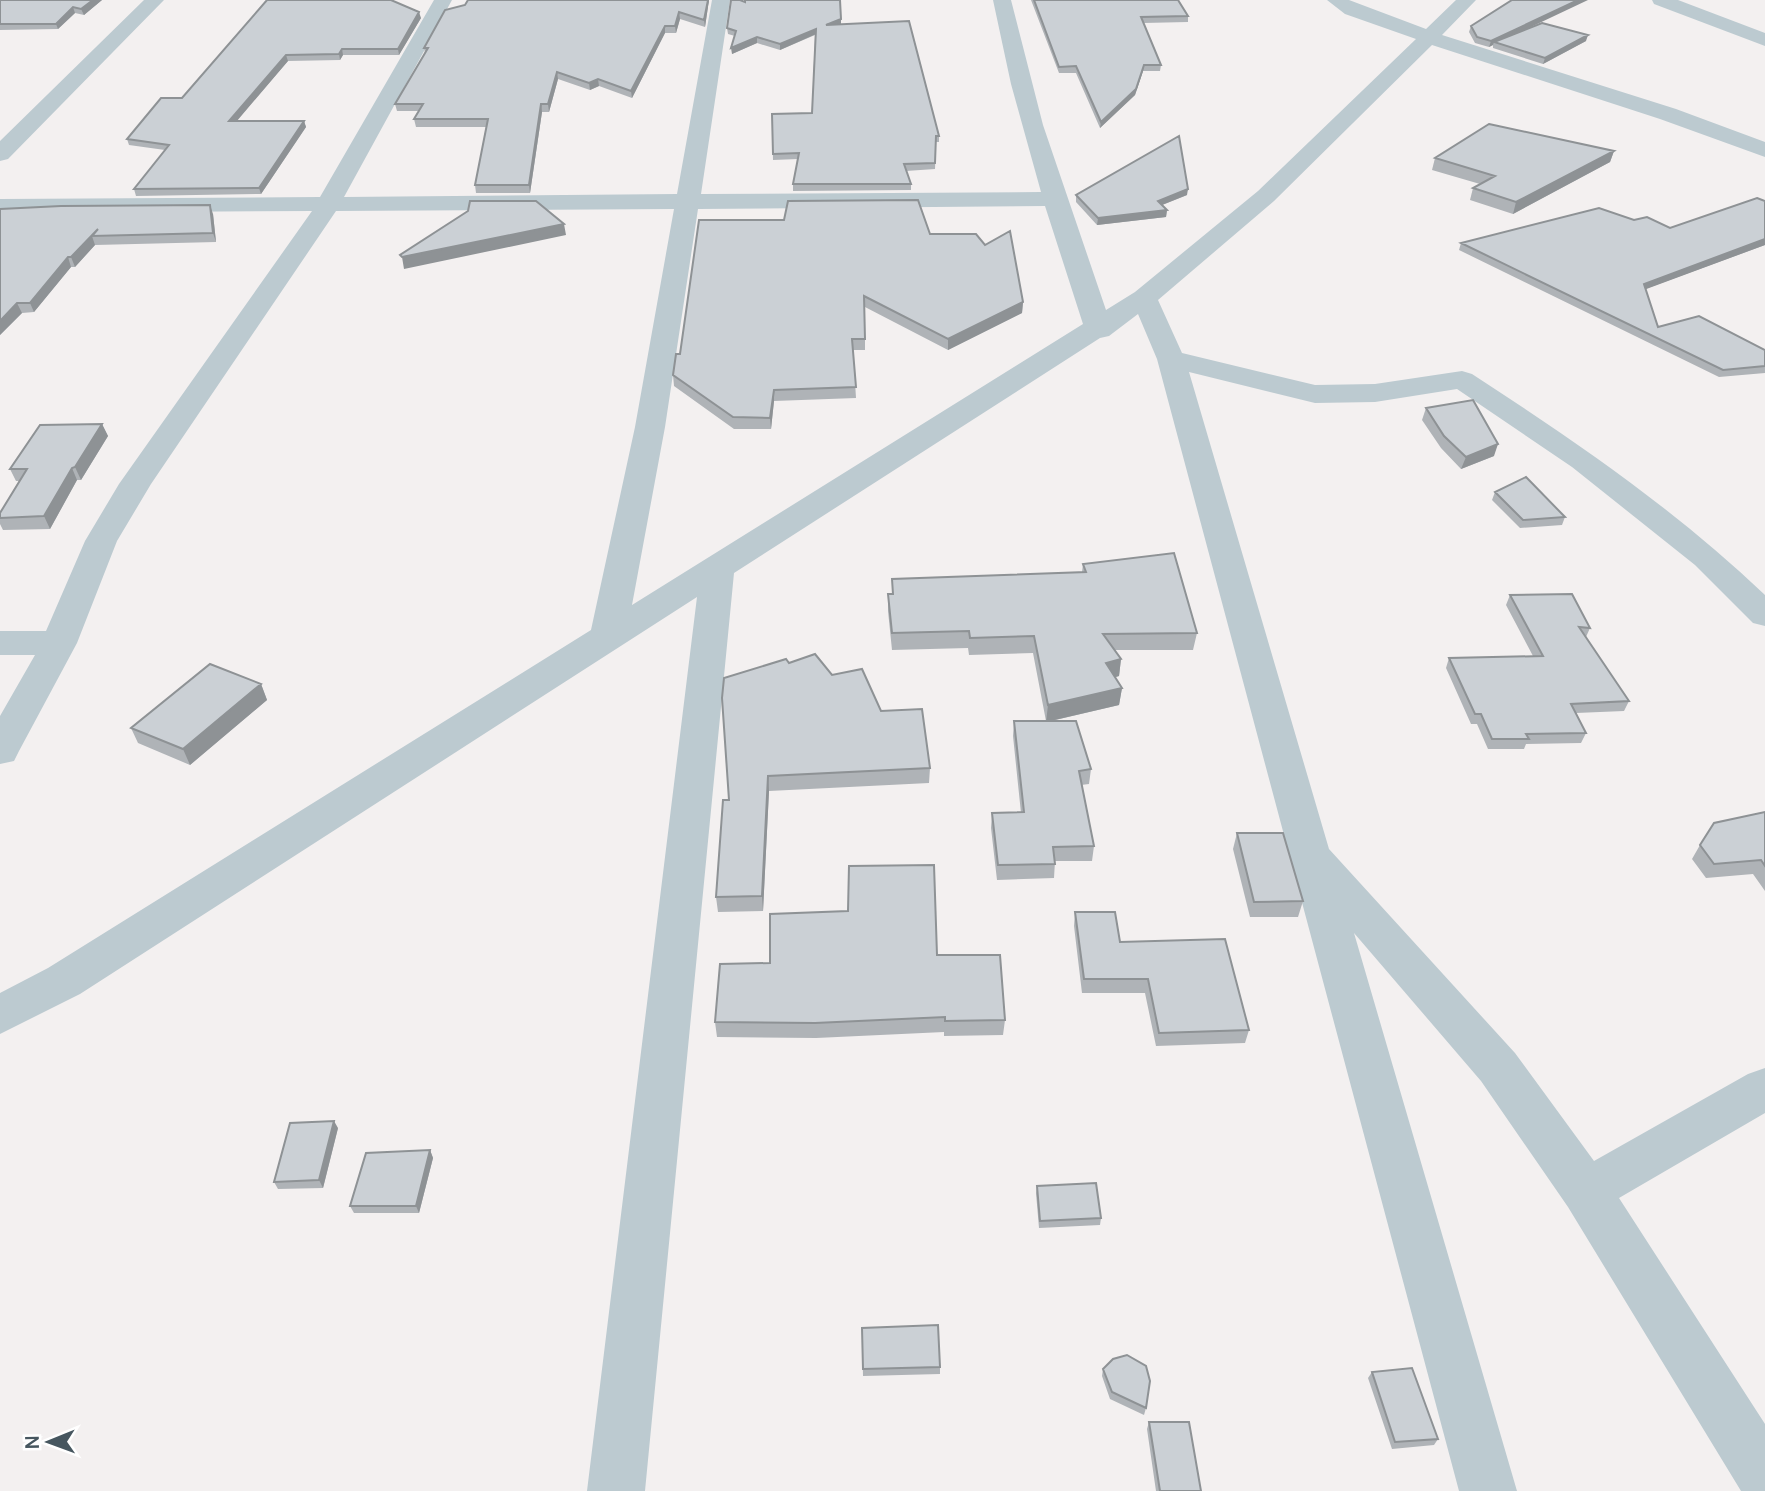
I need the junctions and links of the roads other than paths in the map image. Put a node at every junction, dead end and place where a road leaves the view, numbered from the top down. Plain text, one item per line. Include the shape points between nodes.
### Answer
1 (155, 0) edge
2 (443, 0) edge
3 (721, 0) edge
4 (1002, 0) edge
5 (1336, 0) edge
6 (1467, 0) edge
7 (1661, 0) edge
8 (1430, 36) junction
9 (1765, 40) edge
10 (1765, 150) edge
11 (0, 154) edge
12 (1053, 199) junction
13 (688, 202) junction
14 (328, 203) junction
15 (0, 206) edge
16 (1144, 298) junction
17 (1098, 330) junction
18 (1171, 359) junction
19 (718, 567) junction
20 (1765, 615) edge
21 (607, 641) junction
22 (0, 643) edge
23 (59, 643) junction
24 (0, 751) edge
25 (1310, 855) junction
26 (0, 1015) edge
27 (1765, 1089) edge
28 (1586, 1191) junction
29 (1765, 1476) edge
30 (616, 1491) edge
31 (1488, 1491) edge

1 - 11 street
2 - 14 street
3 - 13 street
4 - 12 street
5 - 8 street via 1352,10
6 - 8 street
7 - 9 street
8 - 10 street
8 - 16 street via 1266,196
12 - 13 street
12 - 17 street
13 - 14 street
13 - 21 street
14 - 15 street
14 - 23 street via 135,484 102,541
16 - 17 street
16 - 18 street
17 - 19 street
18 - 20 street via 1315,394 1376,393 1462,380 1583,460 1707,558
18 - 25 street
19 - 21 street
19 - 30 street
21 - 26 street via 64,981
22 - 23 street
23 - 24 street
25 - 28 street via 1498,1067
25 - 31 street
27 - 28 street
28 - 29 street

